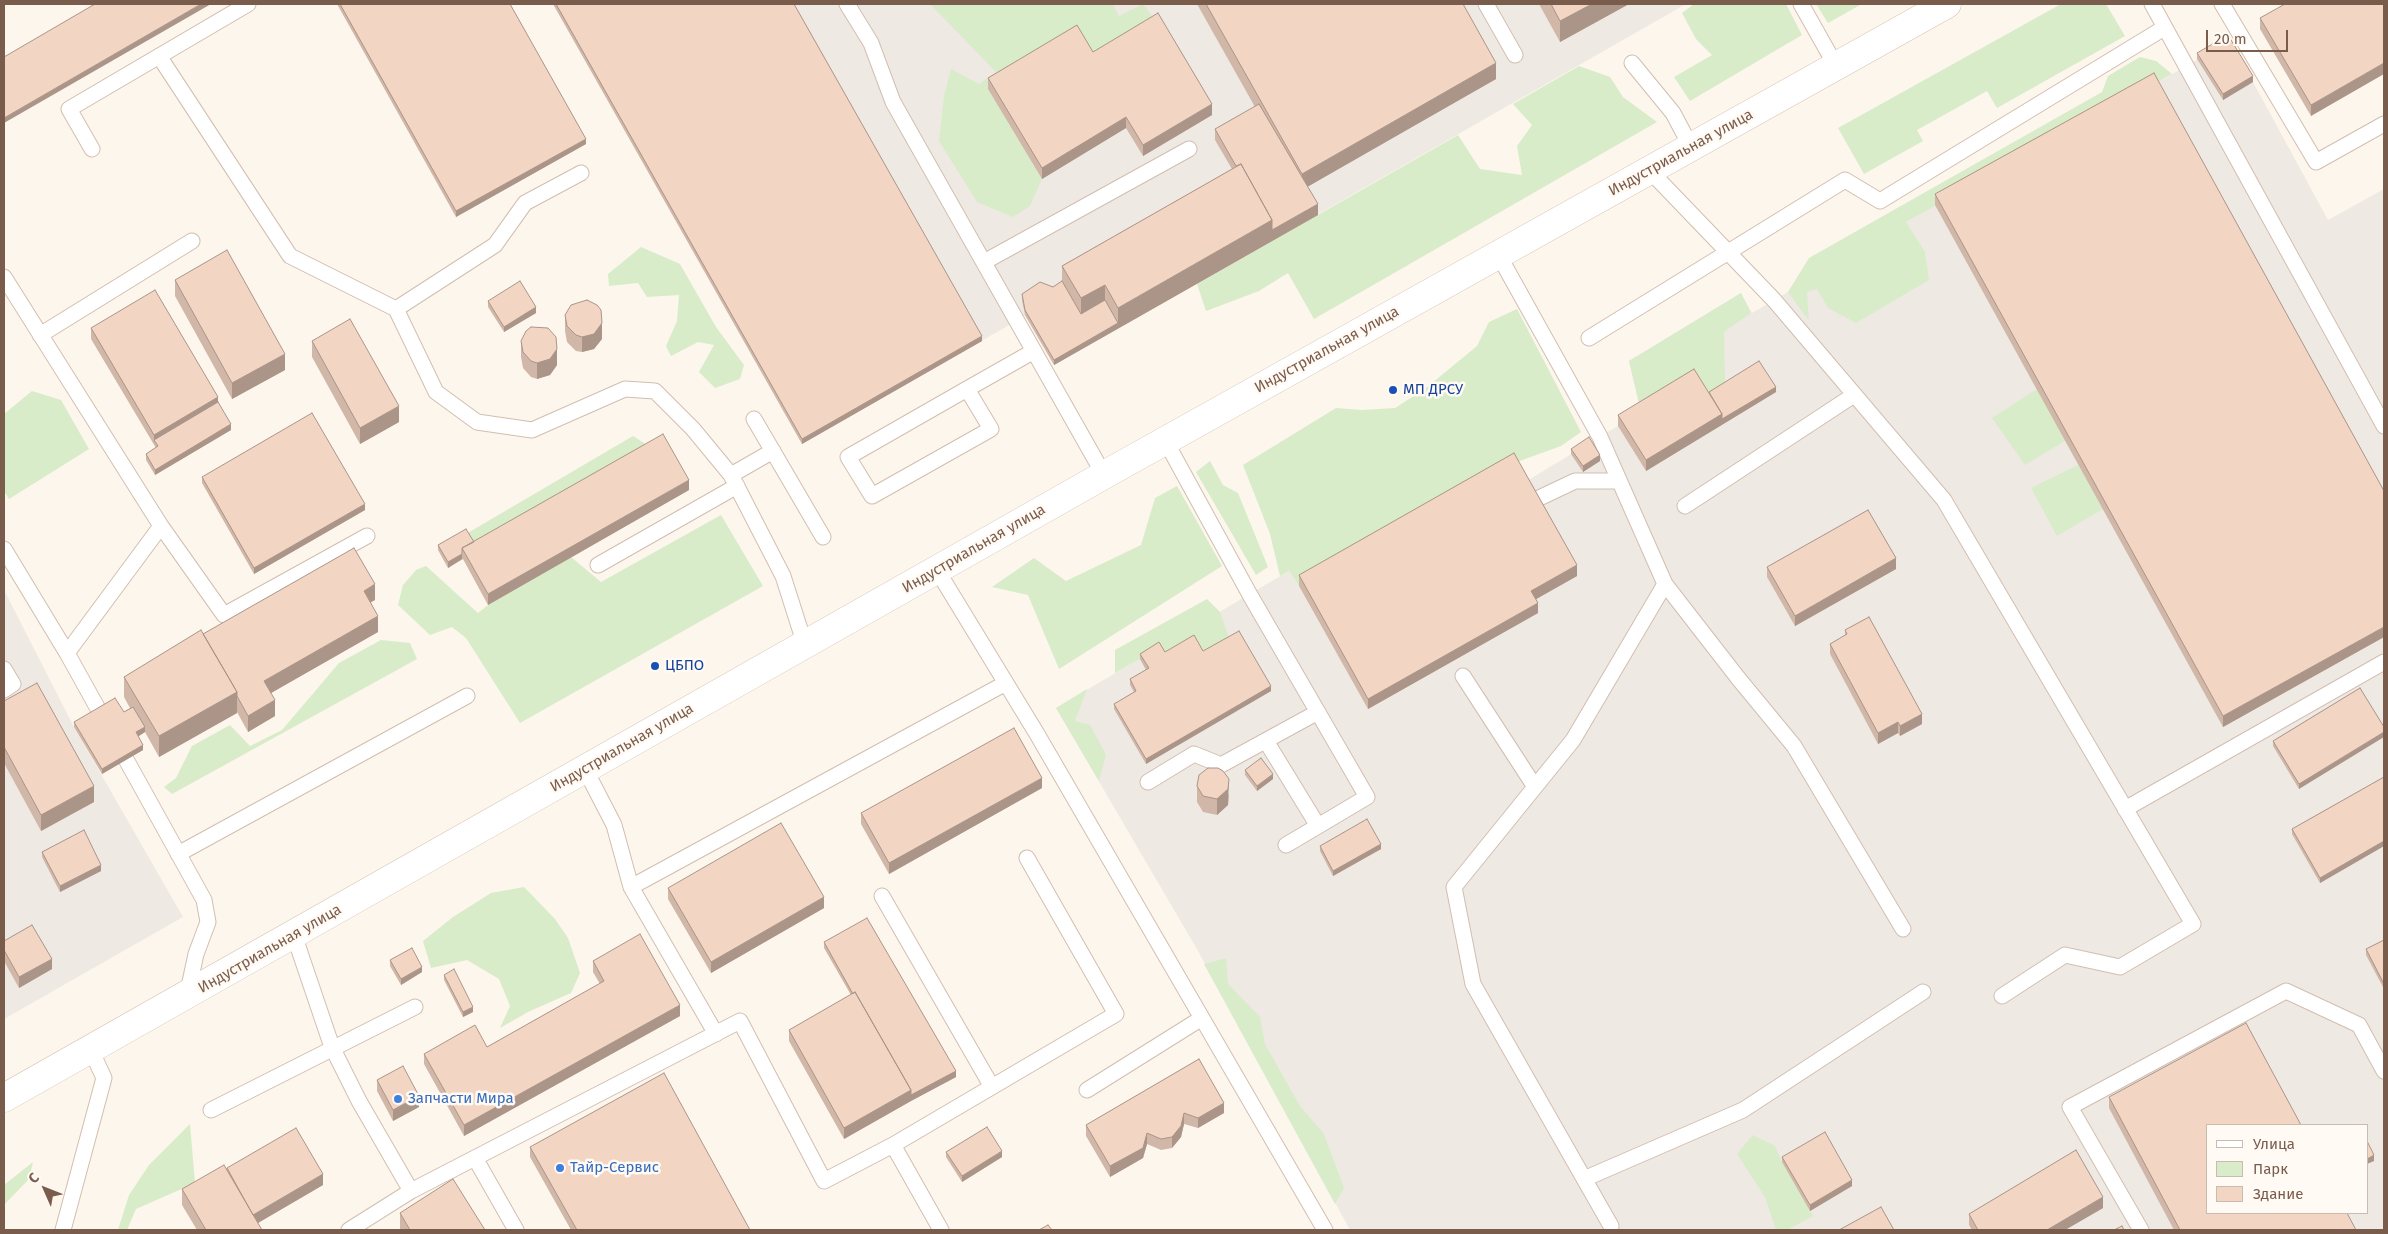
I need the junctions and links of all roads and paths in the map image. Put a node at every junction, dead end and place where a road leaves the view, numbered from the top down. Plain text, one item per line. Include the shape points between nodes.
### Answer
1 (248, 4) edge
2 (847, 4) edge
3 (1486, 4) edge
4 (1801, 4) edge
5 (1947, 4) edge
6 (2152, 4) edge
7 (2222, 4) edge
8 (2164, 28) junction
9 (1515, 55) dead end
10 (159, 56) junction
11 (1632, 63) dead end
12 (1836, 66) junction
13 (2384, 124) edge
14 (1691, 148) junction
15 (92, 149) dead end
16 (1189, 149) dead end
17 (1649, 170) junction
18 (581, 173) dead end
19 (192, 241) dead end
20 (1728, 252) junction
21 (1498, 254) junction
22 (984, 262) junction
23 (4, 277) edge
24 (396, 309) junction
25 (40, 335) junction
26 (1589, 338) dead end
27 (1034, 351) junction
28 (967, 389) junction
29 (1854, 395) junction
30 (754, 419) dead end
31 (2384, 426) edge
32 (1165, 440) junction
33 (773, 452) junction
34 (1104, 475) junction
35 (734, 481) junction
36 (1619, 481) junction
37 (1535, 500) edge
38 (1685, 506) dead end
39 (161, 526) junction
40 (367, 536) dead end
41 (823, 537) dead end
42 (4, 549) edge
43 (598, 565) dead end
44 (937, 570) junction
45 (1665, 584) junction
46 (805, 645) junction
47 (67, 653) junction
48 (2384, 662) edge
49 (4, 669) edge
50 (1463, 676) dead end
51 (1006, 684) junction
52 (4, 690) edge
53 (467, 696) dead end
54 (1318, 712) junction
55 (1266, 740) junction
56 (585, 769) junction
57 (1148, 782) dead end
58 (1535, 787) junction
59 (2125, 808) junction
60 (1318, 826) junction
61 (1286, 846) dead end
62 (178, 854) junction
63 (1027, 858) dead end
64 (631, 887) junction
65 (882, 896) dead end
66 (1903, 929) dead end
67 (294, 935) junction
68 (1923, 992) dead end
69 (187, 996) junction
70 (2002, 996) dead end
71 (415, 1006) dead end
72 (1202, 1018) junction
73 (716, 1034) junction
74 (332, 1048) junction
75 (91, 1050) junction
76 (2384, 1071) edge
77 (992, 1087) junction
78 (1087, 1090) dead end
79 (4, 1098) edge
80 (211, 1110) dead end
81 (893, 1145) junction
82 (475, 1158) junction
83 (1584, 1179) junction
84 (411, 1191) junction
85 (1611, 1226) dead end
86 (61, 1228) edge
87 (350, 1230) edge
88 (516, 1230) edge
89 (941, 1230) edge
90 (1325, 1230) edge
91 (2141, 1230) edge

1 - 10 lane
2 - 22 lane via 871,43 893,102
3 - 9 lane
4 - 12 lane
5 - 12 main road, Индустриальная улица
6 - 8 lane
7 - 13 lane via 2316,162
8 - 20 lane via 1880,201 1845,180
8 - 31 lane
10 - 15 lane via 69,109
10 - 24 lane via 290,256
11 - 14 lane via 1673,112
12 - 14 main road, Индустриальная улица
14 - 17 main road, Индустриальная улица
16 - 22 lane
17 - 20 lane
17 - 21 main road, Индустриальная улица
18 - 24 lane via 524,203 495,245
19 - 25 lane
20 - 26 lane
20 - 29 lane via 1774,300
21 - 32 main road, Индустриальная улица
21 - 36 lane via 1600,437
22 - 27 lane
23 - 25 lane
24 - 35 lane via 436,392 477,422 532,430 625,388 655,391 693,429
25 - 39 lane
27 - 28 lane
27 - 34 lane
28 - 28 lane via 848,457 872,496 991,429
29 - 38 lane
29 - 59 lane via 1944,500
30 - 33 lane
32 - 34 main road, Индустриальная улица
32 - 54 lane
33 - 35 lane
33 - 41 lane
34 - 44 main road, Индустриальная улица
35 - 43 lane
35 - 46 lane via 783,576
36 - 37 lane via 1575,481
36 - 45 lane
39 - 40 lane via 224,615
39 - 47 lane
42 - 47 lane
44 - 46 main road, Индустриальная улица
44 - 51 lane
45 - 58 lane via 1573,740
45 - 66 lane via 1794,746
46 - 56 main road, Индустриальная улица
47 - 62 lane
48 - 59 lane
49 - 52 lane via 13,684
50 - 58 lane
51 - 64 lane
51 - 72 lane
53 - 62 lane
54 - 55 lane
54 - 60 lane via 1367,796
55 - 57 lane via 1221,765 1194,754
55 - 60 lane
56 - 64 lane via 614,825
56 - 67 main road, Индустриальная улица
58 - 83 lane via 1454,887 1473,984
59 - 70 lane via 2193,924 2120,967 2065,955
60 - 61 lane
62 - 69 lane via 204,900 208,922 196,954
63 - 77 lane via 1116,1014
64 - 73 lane
65 - 77 lane
67 - 69 main road, Индустриальная улица
67 - 74 lane
68 - 83 lane via 1743,1110
69 - 75 main road, Индустриальная улица
71 - 74 lane
72 - 78 lane
72 - 90 lane
73 - 81 lane via 740,1021 824,1181
73 - 82 lane
74 - 80 lane
74 - 84 lane
75 - 79 main road, Индустриальная улица
75 - 86 lane via 104,1078
76 - 91 lane via 2360,1025 2286,991 2070,1107
77 - 81 lane
81 - 89 lane
82 - 84 lane
82 - 88 lane
83 - 85 lane
84 - 87 lane

